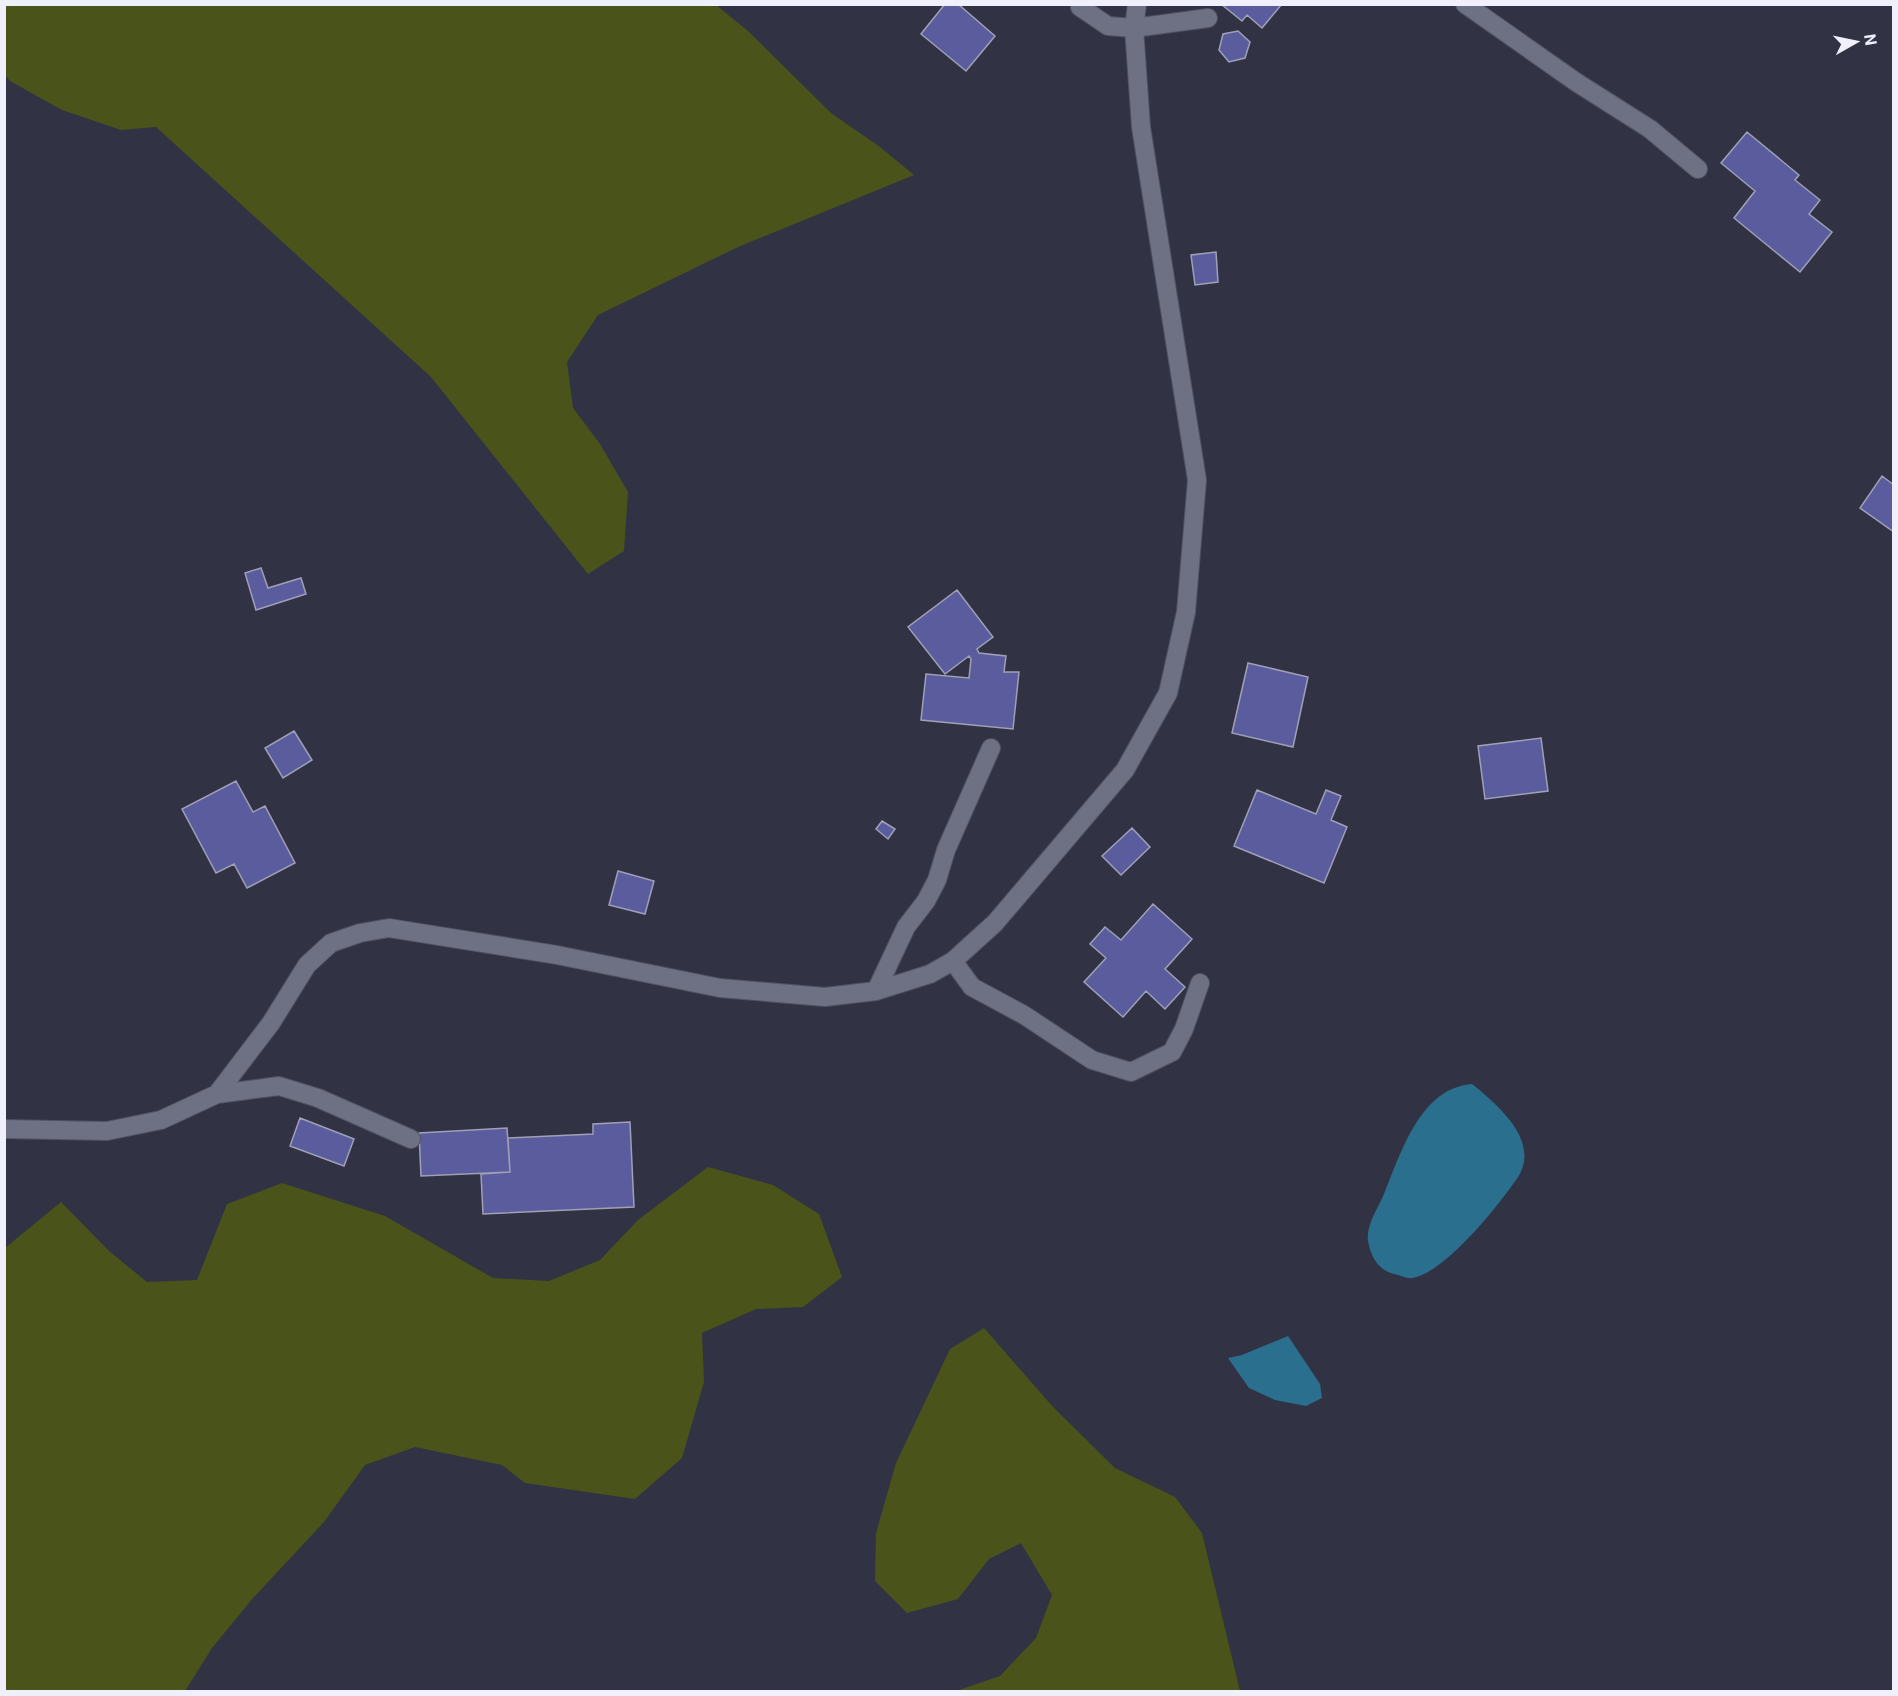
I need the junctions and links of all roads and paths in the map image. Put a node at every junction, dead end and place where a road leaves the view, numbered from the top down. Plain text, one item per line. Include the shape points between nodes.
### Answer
1 (1137, 4) edge
2 (1465, 4) edge
3 (1080, 7) dead end
4 (1208, 18) dead end
5 (1134, 28) junction
6 (1698, 169) dead end
7 (991, 748) dead end
8 (953, 961) junction
9 (1200, 983) dead end
10 (876, 991) junction
11 (218, 1094) junction
12 (4, 1129) edge
13 (411, 1139) dead end

1 - 5 street
2 - 6 street via 1650,129
3 - 5 street via 1108,26
4 - 5 street
5 - 8 street via 1142,127 1197,480 1186,612 1168,693 1125,770 995,922
7 - 10 street via 946,850 937,880 906,927
8 - 9 street via 972,987 1024,1015 1092,1060 1131,1072 1172,1052
8 - 10 street via 930,974
10 - 11 street via 825,997 720,988 557,955 389,928 332,943 307,965 271,1023
11 - 12 street via 161,1120 107,1131
11 - 13 street via 279,1086 318,1098

